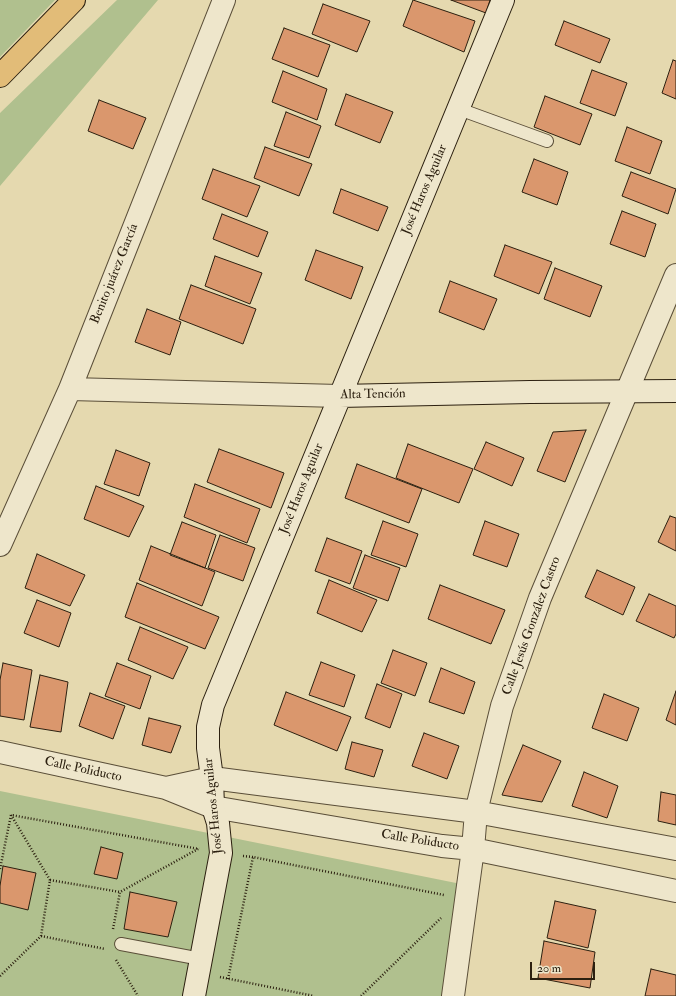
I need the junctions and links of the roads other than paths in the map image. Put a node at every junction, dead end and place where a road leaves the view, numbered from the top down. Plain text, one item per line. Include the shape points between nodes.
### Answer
1 (74, 0) edge
2 (224, 0) edge
3 (503, 0) edge
4 (0, 76) edge
5 (459, 109) junction
6 (547, 141) dead end
7 (676, 275) edge
8 (70, 389) junction
9 (676, 391) edge
10 (627, 392) junction
11 (340, 396) junction
12 (0, 545) edge
13 (0, 752) edge
14 (212, 778) junction
15 (166, 788) junction
16 (213, 807) junction
17 (476, 812) junction
18 (473, 849) junction
19 (676, 849) edge
20 (676, 891) edge
21 (121, 944) dead end
22 (199, 966) junction
23 (194, 996) edge
24 (453, 996) edge

1 - 4 highway
2 - 8 street, Benito juárez García
3 - 5 street, José Haros Aguilar
5 - 6 lane
5 - 11 street, José Haros Aguilar
7 - 10 street, Calle Jesús González Castro
8 - 11 street, Alta Tención
8 - 12 street, Benito juárez García
9 - 10 street, Alta Tención
10 - 11 street, Alta Tención
10 - 17 street, Calle Jesús González Castro via 540,598 502,706
11 - 14 street, José Haros Aguilar via 214,705 208,727
13 - 15 street, Calle Poliducto
14 - 15 street, Calle Poliducto
14 - 16 street, José Haros Aguilar
14 - 17 street, Calle Poliducto
15 - 16 street, Calle Poliducto
16 - 18 street, Calle Poliducto
16 - 22 street, José Haros Aguilar via 218,823 221,852
17 - 18 street, Calle Jesús González Castro
17 - 19 street, Calle Poliducto
18 - 20 street, Calle Poliducto
18 - 24 street, Calle Jesús González Castro
21 - 22 lane
22 - 23 street, José Haros Aguilar

